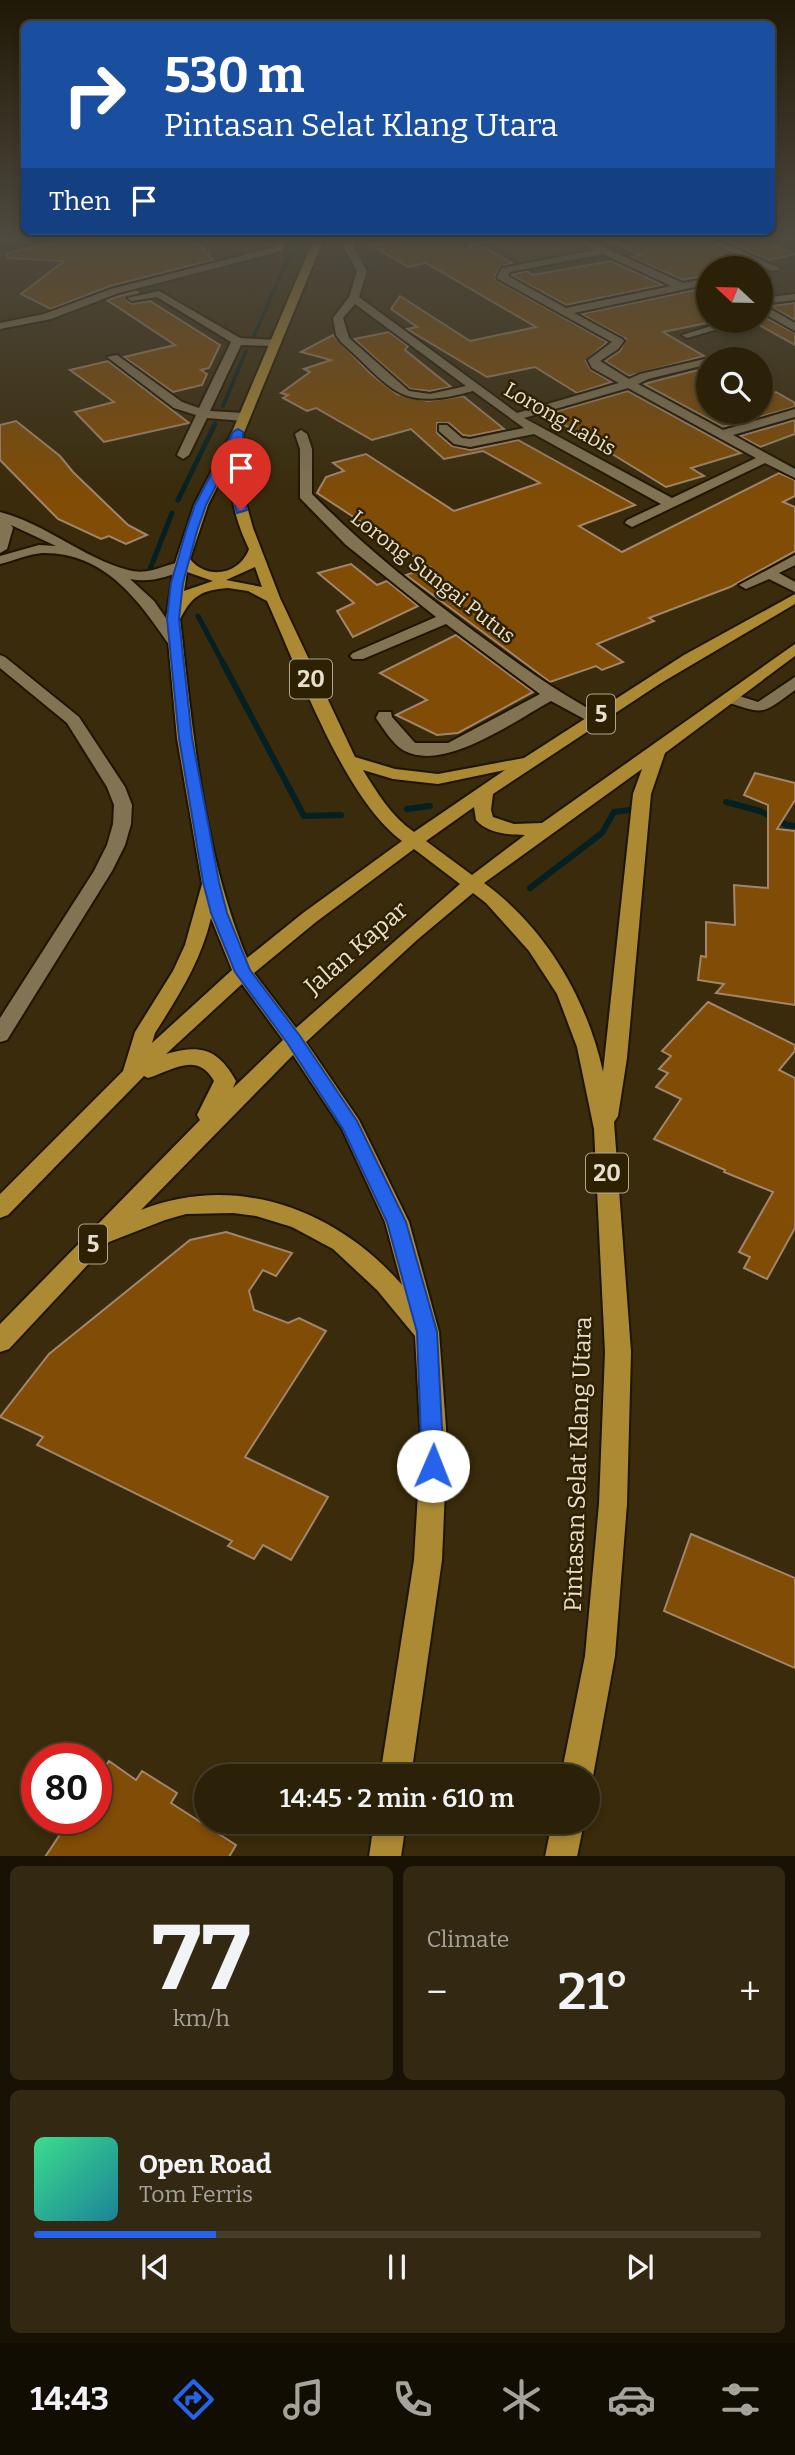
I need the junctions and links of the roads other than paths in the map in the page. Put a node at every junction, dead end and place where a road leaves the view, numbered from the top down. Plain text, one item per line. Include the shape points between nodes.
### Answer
1 (18, 323) edge
2 (206, 323) edge
3 (284, 323) edge
4 (339, 323) edge
5 (386, 323) edge
6 (582, 323) edge
7 (0, 326) edge
8 (696, 333) edge
9 (687, 335) dead end
10 (237, 341) junction
11 (275, 343) junction
12 (113, 357) dead end
13 (696, 363) edge
14 (629, 384) junction
15 (472, 388) junction
16 (795, 413) edge
17 (203, 414) junction
18 (515, 417) junction
19 (241, 425) junction
20 (443, 428) dead end
21 (534, 430) junction
22 (301, 434) dead end
23 (723, 434) junction
24 (183, 455) dead end
25 (765, 458) junction
26 (795, 474) edge
27 (671, 504) junction
28 (0, 517) edge
29 (632, 523) dead end
30 (256, 548) junction
31 (0, 549) edge
32 (84, 555) junction
33 (795, 559) edge
34 (0, 561) edge
35 (182, 563) junction
36 (112, 571) junction
37 (769, 573) junction
38 (746, 585) dead end
39 (795, 588) edge
40 (273, 598) junction
41 (795, 598) edge
42 (446, 618) junction
43 (173, 619) junction
44 (175, 643) junction
45 (795, 649) edge
46 (358, 656) dead end
47 (0, 660) edge
48 (795, 682) edge
49 (551, 695) junction
50 (730, 698) junction
51 (385, 715) dead end
52 (594, 718) junction
53 (657, 751) junction
54 (533, 759) junction
55 (348, 760) junction
56 (485, 791) junction
57 (545, 828) junction
58 (412, 840) junction
59 (211, 882) junction
60 (472, 884) junction
61 (243, 972) junction
62 (0, 1035) edge
63 (294, 1040) junction
64 (132, 1077) junction
65 (605, 1129) junction
66 (186, 1147) junction
67 (0, 1209) edge
68 (101, 1236) junction
69 (427, 1332) junction
70 (0, 1341) edge
71 (398, 1764) edge
72 (579, 1764) edge
73 (388, 1834) edge
74 (566, 1834) edge
75 (385, 1856) edge
76 (561, 1856) edge

1 - 7 street
2 - 10 street
3 - 11 highway, Pintasan Selat Klang Utara / 20
4 - 15 street via 341,335 417,399
5 - 15 street, Lorong Labis
6 - 14 street via 618,341 594,360 596,366
8 - 9 street
10 - 11 street
10 - 17 street
11 - 19 highway, Pintasan Selat Klang Utara / 20
12 - 17 street via 178,405
13 - 14 street
14 - 18 street
14 - 23 street
15 - 18 street, Lorong Labis
16 - 23 street
17 - 19 street
17 - 24 street
18 - 21 street, Lorong Labis
19 - 30 highway, Pintasan Selat Klang Utara / 20 via 236,492
19 - 35 highway, Pintasan Selat Klang Utara / 20 via 201,505
20 - 21 street via 458,441 470,443
21 - 27 street, Lorong Labis
22 - 42 street, Lorong Sungai Putus via 306,449 305,495 351,542
23 - 25 street
25 - 26 street
25 - 27 street
27 - 29 street
28 - 31 street via 6,528
28 - 32 street
30 - 35 highway via 244,569 223,576 190,570
30 - 40 highway, Pintasan Selat Klang Utara / 20
32 - 34 street via 39,549
32 - 36 street
33 - 37 street
35 - 36 street via 171,572 148,577
35 - 43 highway, Pintasan Selat Klang Utara / 20
36 - 44 street via 149,604
37 - 38 street
37 - 39 street
40 - 43 highway via 243,585 205,587 184,599
40 - 55 highway, Pintasan Selat Klang Utara / 20
41 - 52 highway, Jalan Kapar / 5 via 729,633
42 - 46 street
42 - 49 street, Lorong Sungai Putus
43 - 44 highway, Pintasan Selat Klang Utara / 20
44 - 59 highway, Pintasan Selat Klang Utara / 20
45 - 50 highway, Jalan Kapar / 5
47 - 62 street via 73,720 123,805 116,845 103,871
48 - 50 street via 760,708
49 - 51 street via 452,748 408,747
49 - 52 street, Lorong Sungai Putus
50 - 53 highway, Jalan Kapar / 5
52 - 54 highway, Jalan Kapar / 5
53 - 57 highway, Jalan Kapar / 5
53 - 65 highway via 642,794
54 - 55 highway via 438,779 393,774
54 - 56 highway, Jalan Kapar / 5
55 - 58 highway, Pintasan Selat Klang Utara / 20 via 376,805
56 - 57 highway via 485,820 497,828
56 - 58 highway, Jalan Kapar / 5
57 - 60 highway, Jalan Kapar / 5
58 - 60 highway, Pintasan Selat Klang Utara / 20
58 - 61 highway, Jalan Kapar / 5
59 - 61 highway, Pintasan Selat Klang Utara / 20
59 - 64 highway via 195,946 145,1032
60 - 63 highway, Jalan Kapar / 5
60 - 65 highway, Pintasan Selat Klang Utara / 20 via 493,899 536,946 566,992 587,1047
61 - 63 highway, Pintasan Selat Klang Utara / 20
61 - 64 highway, Jalan Kapar / 5
63 - 66 highway, Jalan Kapar / 5
63 - 69 highway, Pintasan Selat Klang Utara / 20 via 351,1126 397,1222
64 - 66 highway via 178,1056 206,1057 218,1066 225,1081 218,1099
64 - 67 highway, Jalan Kapar / 5
65 - 72 highway, Pintasan Selat Klang Utara / 20 via 618,1352 613,1504 600,1656
66 - 68 highway, Jalan Kapar / 5
68 - 69 highway via 185,1205 261,1207 336,1237 362,1259
68 - 70 highway, Jalan Kapar / 5
69 - 71 highway, Pintasan Selat Klang Utara / 20 via 434,1442 428,1560
73 - 75 highway
74 - 76 highway

